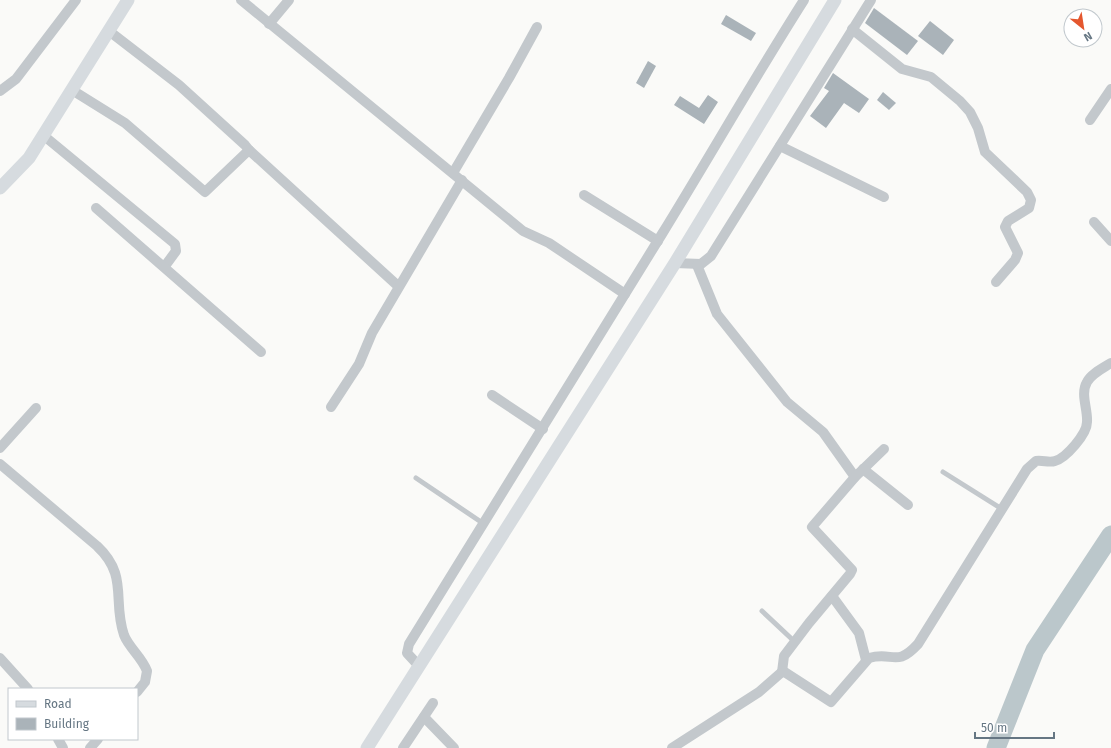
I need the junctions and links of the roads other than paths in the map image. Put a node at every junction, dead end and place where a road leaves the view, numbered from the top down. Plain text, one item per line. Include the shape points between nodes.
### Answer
1 (76, 0) edge
2 (128, 0) edge
3 (241, 0) edge
4 (289, 0) edge
5 (804, 0) edge
6 (835, 0) edge
7 (871, 0) edge
8 (269, 24) junction
9 (537, 27) dead end
10 (852, 29) junction
11 (109, 31) junction
12 (1111, 89) edge
13 (72, 90) junction
14 (0, 92) edge
15 (1090, 120) dead end
16 (43, 135) junction
17 (780, 146) junction
18 (249, 150) junction
19 (453, 173) junction
20 (462, 180) junction
21 (0, 188) edge
22 (584, 195) dead end
23 (884, 197) dead end
24 (96, 208) dead end
25 (1094, 222) dead end
26 (658, 241) junction
27 (1111, 241) edge
28 (675, 263) junction
29 (697, 265) junction
30 (165, 266) junction
31 (996, 282) dead end
32 (398, 286) junction
33 (625, 294) junction
34 (261, 352) dead end
35 (1111, 363) edge
36 (492, 395) dead end
37 (331, 407) dead end
38 (36, 408) dead end
39 (542, 429) junction
40 (0, 448) edge
41 (884, 449) dead end
42 (0, 464) edge
43 (863, 469) junction
44 (943, 472) dead end
45 (855, 477) junction
46 (416, 478) dead end
47 (908, 504) dead end
48 (1002, 509) junction
49 (484, 524) junction
50 (832, 596) junction
51 (762, 611) dead end
52 (795, 642) junction
53 (0, 658) edge
54 (866, 660) junction
55 (419, 666) junction
56 (782, 672) junction
57 (27, 688) edge
58 (138, 691) edge
59 (433, 703) dead end
60 (424, 717) junction
61 (97, 740) edge
62 (90, 748) edge
63 (367, 748) edge
64 (404, 748) edge
65 (454, 748) edge
66 (672, 748) edge

1 - 14 street via 16,79
2 - 11 street
3 - 8 street
4 - 8 street
5 - 26 street
6 - 28 street
7 - 10 street
8 - 19 street
9 - 19 street
10 - 17 street
10 - 31 street via 902,69 931,77 960,100 978,128 985,152 1027,192 1031,200 1029,208 1004,226 1018,250 1018,256
11 - 13 street
11 - 18 street via 179,84
12 - 15 street
13 - 16 street
13 - 18 street via 125,123 205,192
16 - 21 street via 28,158
16 - 30 street via 175,244 176,250
17 - 23 street
17 - 29 street via 712,256 705,263
18 - 32 street
19 - 20 street
20 - 32 street
20 - 33 street via 523,231 549,242
22 - 26 street
24 - 30 street
25 - 27 street
26 - 33 street
28 - 29 street
28 - 55 street
29 - 45 street via 717,314 787,402 823,432
30 - 34 street
32 - 37 street via 372,333 359,364
33 - 39 street
35 - 48 street via 1086,383 1084,393 1087,422 1080,438 1058,460 1036,461 1030,465
36 - 39 street
38 - 40 street
39 - 49 street
41 - 43 street
42 - 58 street via 110,559 116,575 124,633 147,671 145,682
43 - 45 street
43 - 47 street
44 - 48 lane
45 - 50 street via 812,527 852,570
46 - 49 lane
48 - 54 street via 918,644 902,658 877,656
49 - 55 street via 408,644 407,653
50 - 52 street
50 - 54 street via 859,633
51 - 52 lane
52 - 56 street via 783,659
53 - 57 street
54 - 56 street via 832,702 786,672
55 - 63 street
56 - 66 street via 759,692
59 - 60 street
60 - 64 street
60 - 65 street
61 - 62 street

